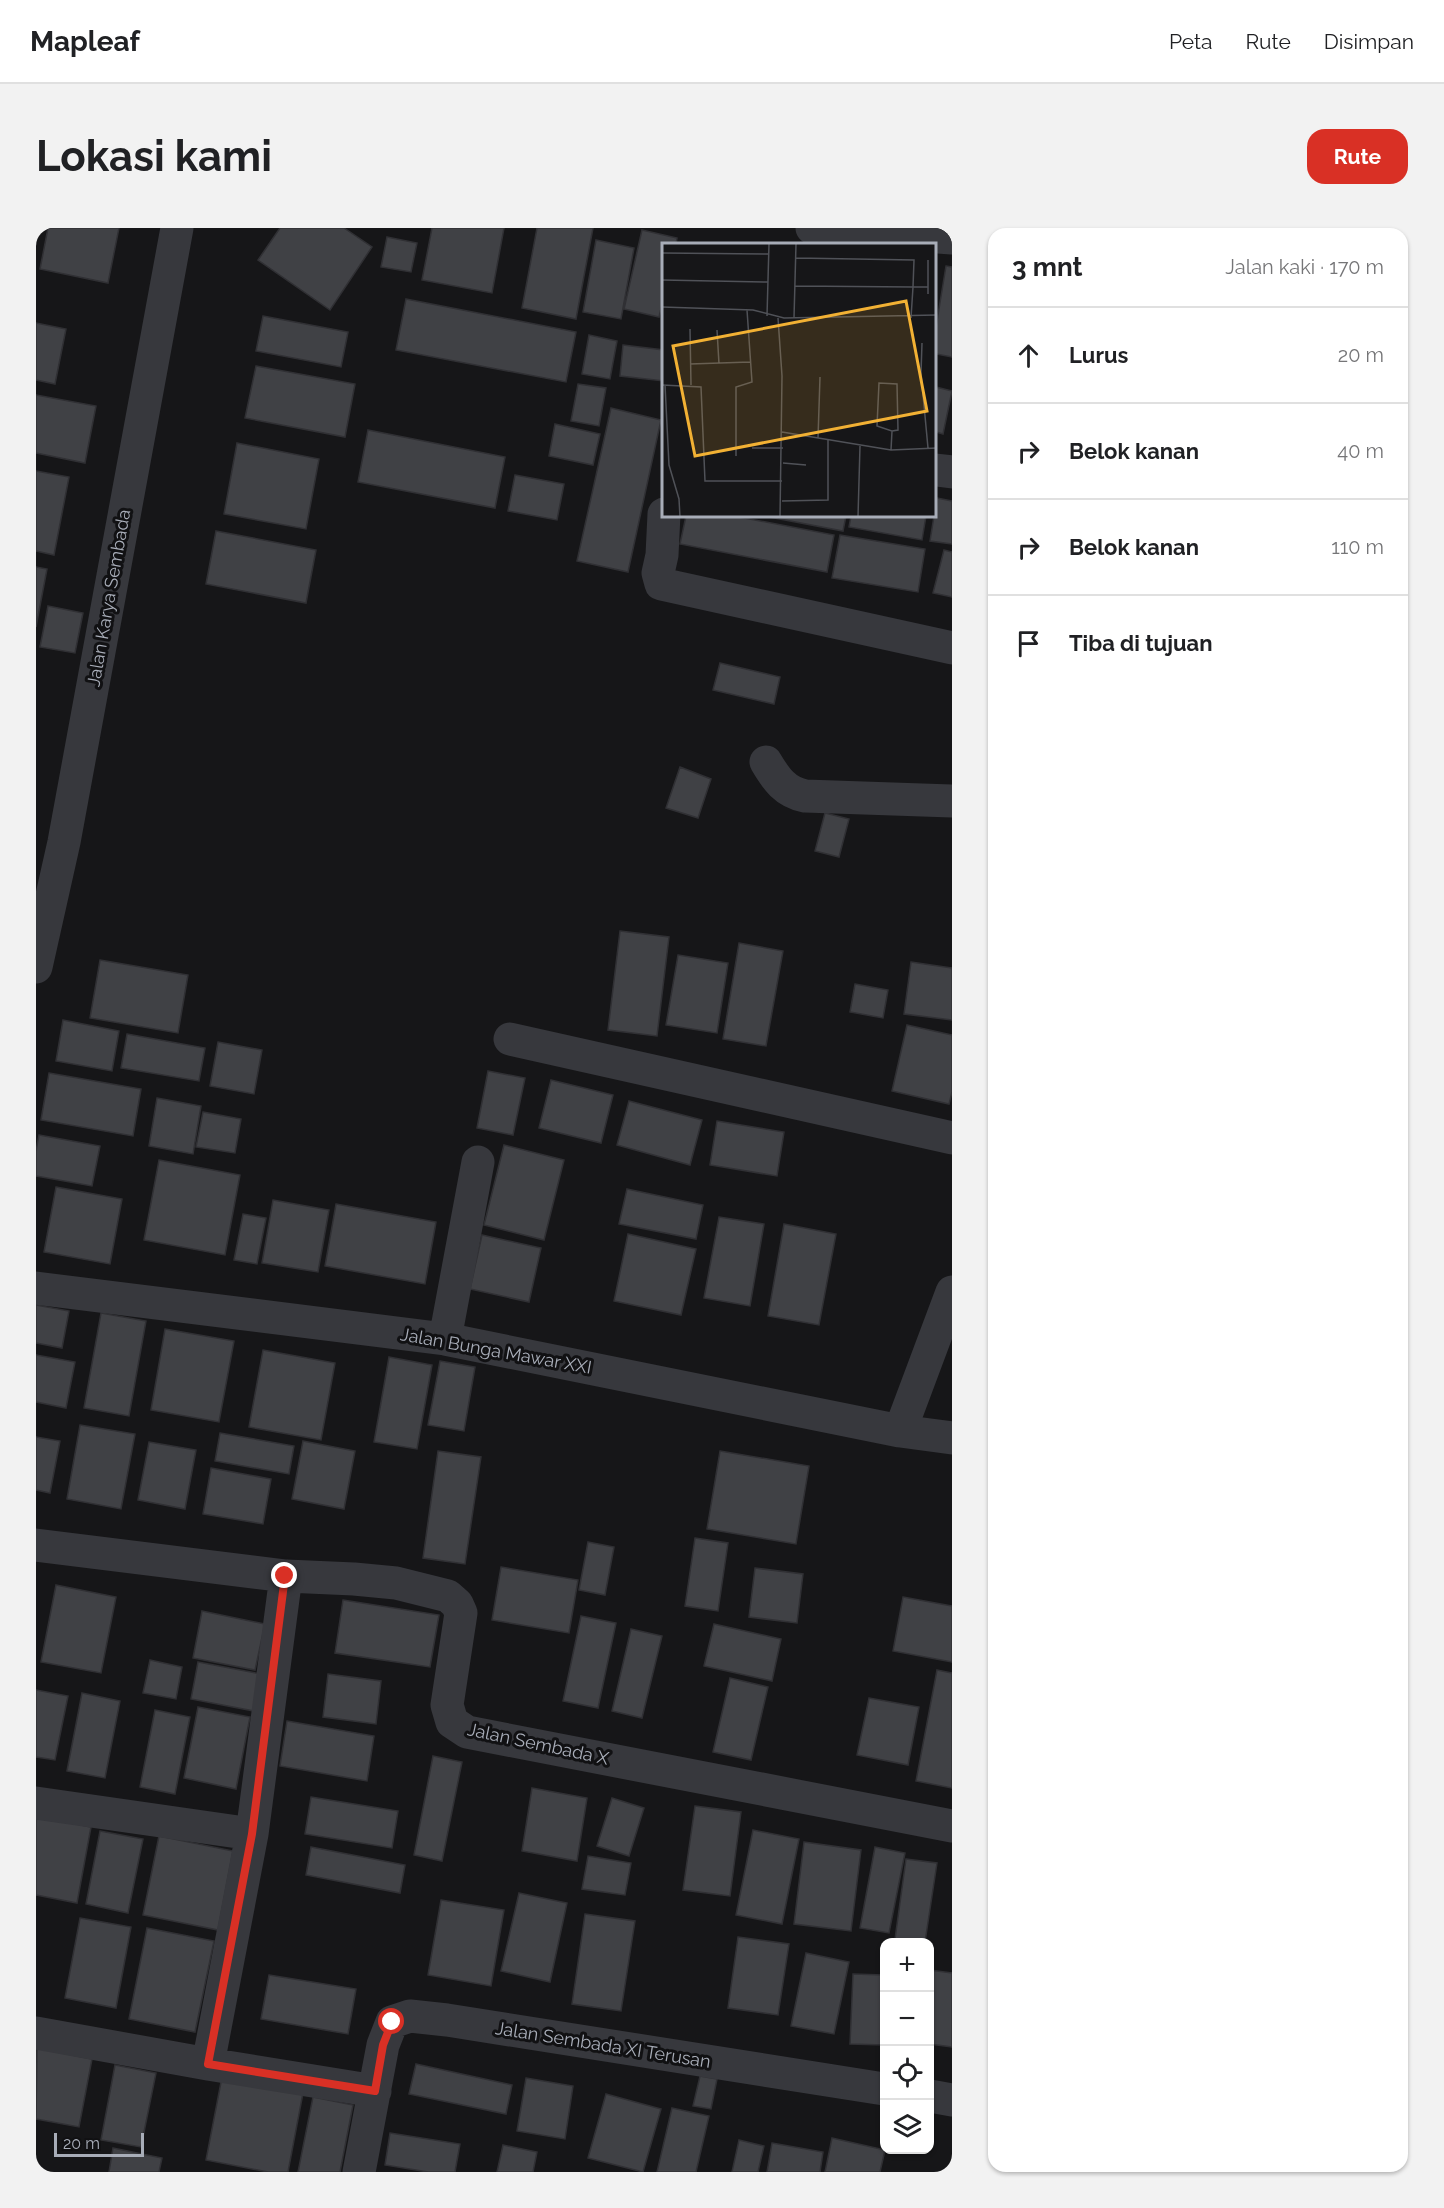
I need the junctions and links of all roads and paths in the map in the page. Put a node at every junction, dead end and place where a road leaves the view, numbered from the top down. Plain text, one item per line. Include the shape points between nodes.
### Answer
1 (177, 228) edge
2 (812, 228) edge
3 (952, 238) edge
4 (937, 470) edge
5 (952, 472) edge
6 (664, 518) edge
7 (952, 648) edge
8 (766, 762) dead end
9 (952, 801) edge
10 (36, 967) edge
11 (510, 1039) dead end
12 (952, 1138) edge
13 (478, 1162) dead end
14 (36, 1288) edge
15 (952, 1292) edge
16 (445, 1339) junction
17 (900, 1431) junction
18 (952, 1438) edge
19 (36, 1545) edge
20 (285, 1576) junction
21 (36, 1803) edge
22 (952, 1826) edge
23 (252, 1834) junction
24 (36, 2033) edge
25 (208, 2064) junction
26 (880, 2088) edge
27 (375, 2091) junction
28 (934, 2097) edge
29 (952, 2100) edge
30 (359, 2172) edge

1 - 10 street, Jalan Karya Sembada via 66,831
2 - 3 street
4 - 5 street
6 - 7 street via 658,573 661,584
8 - 9 street via 778,782 795,794
11 - 12 street
13 - 16 street
14 - 16 street, Jalan Bunga Mawar XXI
15 - 17 street
16 - 17 street, Jalan Bunga Mawar XXI
17 - 18 street, Jalan Bunga Mawar XXI
19 - 20 street, Jalan Sembada X
20 - 22 street, Jalan Sembada X via 396,1583 448,1596 458,1604 461,1613 447,1705 452,1722 466,1732
20 - 23 street
21 - 23 street
23 - 25 street
24 - 25 street
25 - 27 street
26 - 27 street, Jalan Sembada XI Terusan via 410,2016 392,2022 389,2028
27 - 30 street, Jalan Sembada XI Terusan
28 - 29 street

